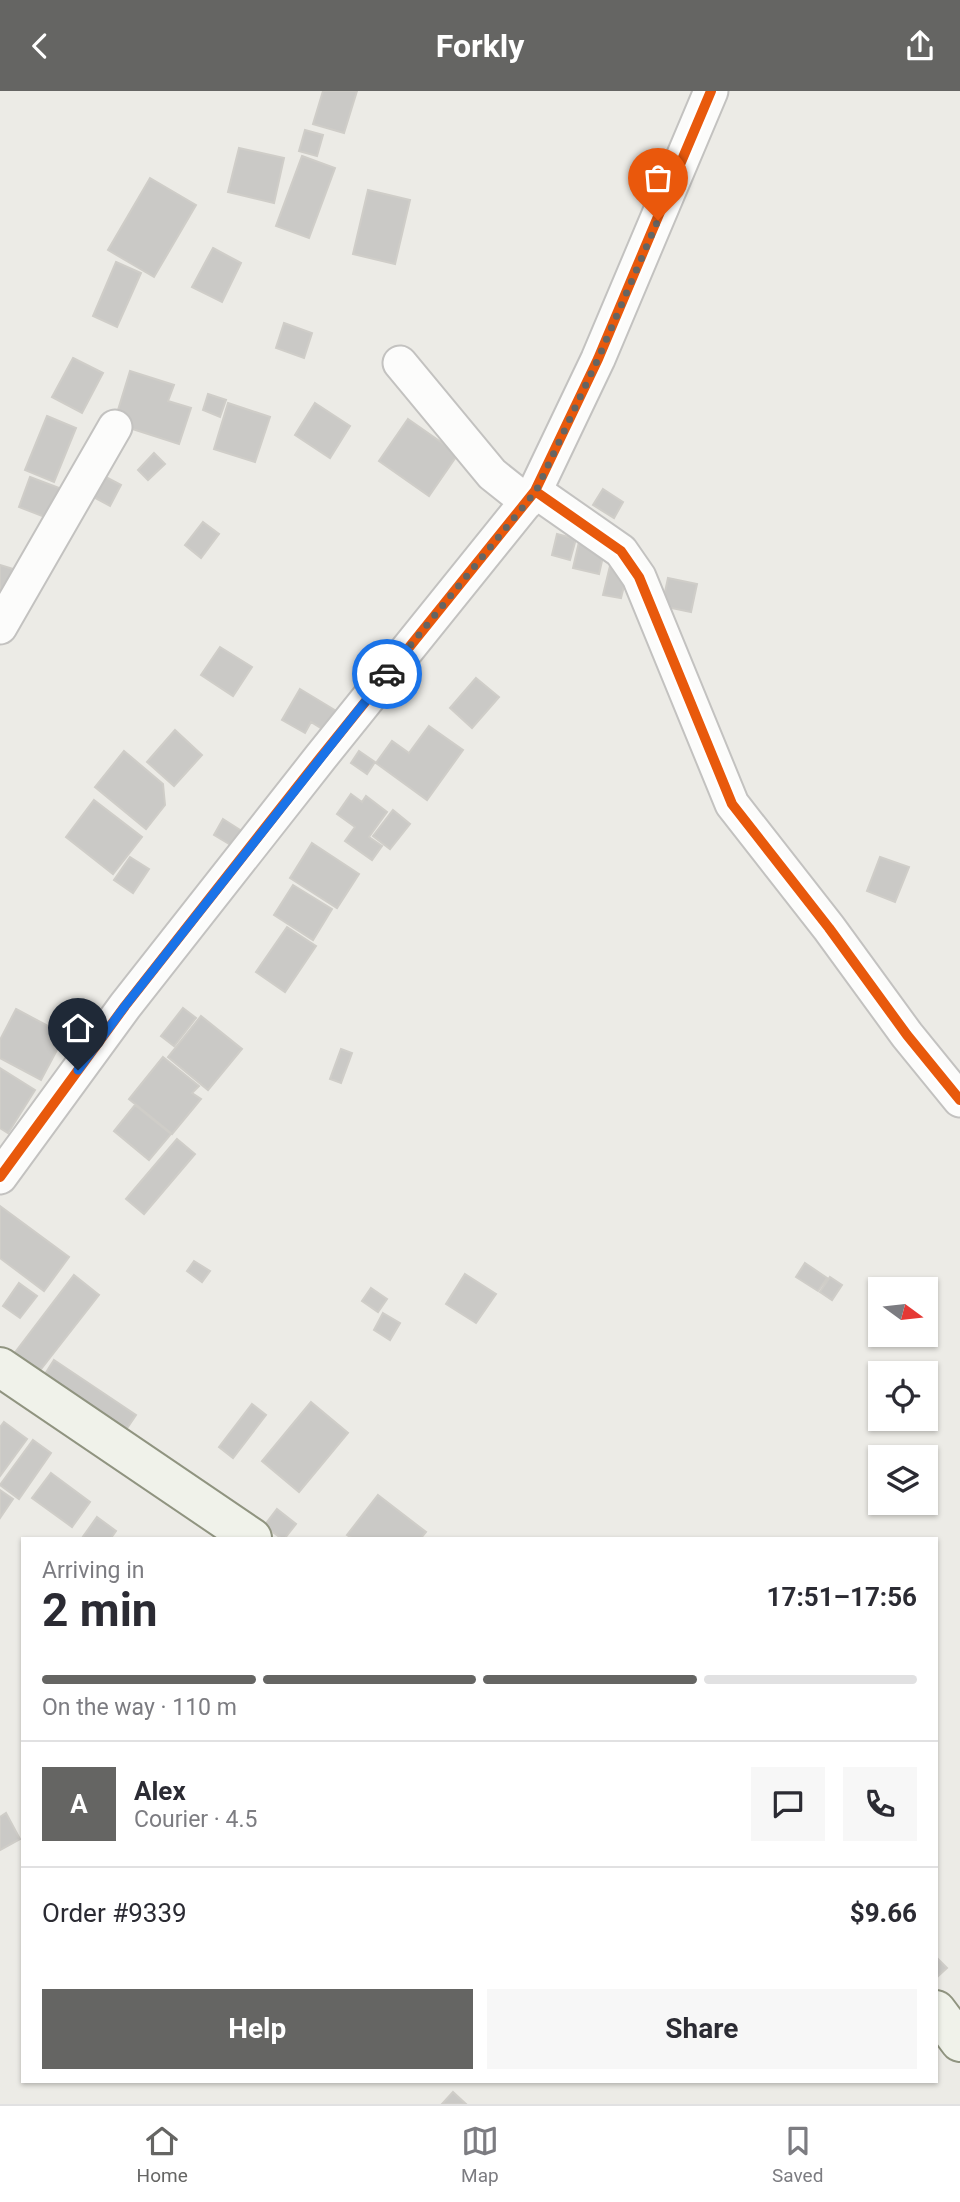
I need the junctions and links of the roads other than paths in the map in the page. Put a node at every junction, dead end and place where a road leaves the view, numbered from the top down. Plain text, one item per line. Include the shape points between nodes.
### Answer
1 (711, 91) edge
2 (400, 363) dead end
3 (115, 427) dead end
4 (531, 497) junction
5 (0, 627) edge
6 (960, 1100) edge
7 (0, 1177) edge
8 (0, 1367) edge
9 (251, 1537) edge
10 (938, 2013) edge
11 (960, 2042) edge

1 - 4 street via 598,359
2 - 4 street via 492,474
3 - 5 street
4 - 6 street via 621,551 639,577 732,804
4 - 7 street via 133,995
8 - 9 street
10 - 11 street

